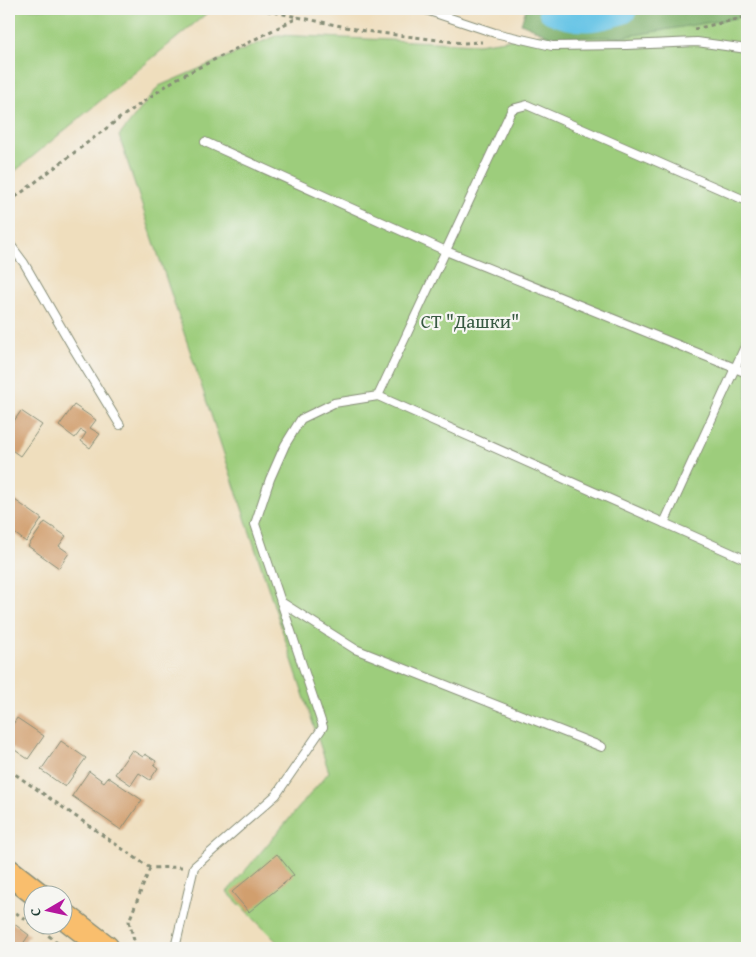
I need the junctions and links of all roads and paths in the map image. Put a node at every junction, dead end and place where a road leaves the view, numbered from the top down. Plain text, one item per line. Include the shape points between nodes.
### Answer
1 (259, 9) edge
2 (423, 9) edge
3 (299, 17) junction
4 (490, 42) dead end
5 (747, 49) edge
6 (204, 142) dead end
7 (747, 201) edge
8 (9, 202) edge
9 (9, 243) edge
10 (446, 251) junction
11 (747, 342) edge
12 (736, 368) junction
13 (747, 373) edge
14 (378, 396) junction
15 (120, 425) dead end
16 (664, 522) junction
17 (747, 560) edge
18 (281, 602) junction
19 (602, 747) dead end
20 (9, 770) edge
21 (194, 867) junction
22 (150, 868) junction
23 (9, 872) edge
24 (24, 884) edge
25 (9, 908) edge
26 (72, 922) edge
27 (66, 948) edge
28 (106, 948) edge
29 (136, 948) edge
30 (175, 948) edge

1 - 3 path
2 - 5 lane via 495,33 552,46 697,42
3 - 4 path via 375,32 462,43
3 - 8 path via 176,79
6 - 10 lane
7 - 10 lane via 527,105 512,109
9 - 15 lane
10 - 12 lane
10 - 14 lane
11 - 12 lane
12 - 13 lane
12 - 16 lane
14 - 16 lane
14 - 18 lane via 334,403 301,419 285,445 255,524
16 - 17 lane
18 - 19 lane via 355,648
18 - 21 lane via 324,727 276,795
20 - 22 path
21 - 22 path
21 - 30 lane
22 - 29 path via 129,920
23 - 24 main road
25 - 27 path
26 - 28 main road

